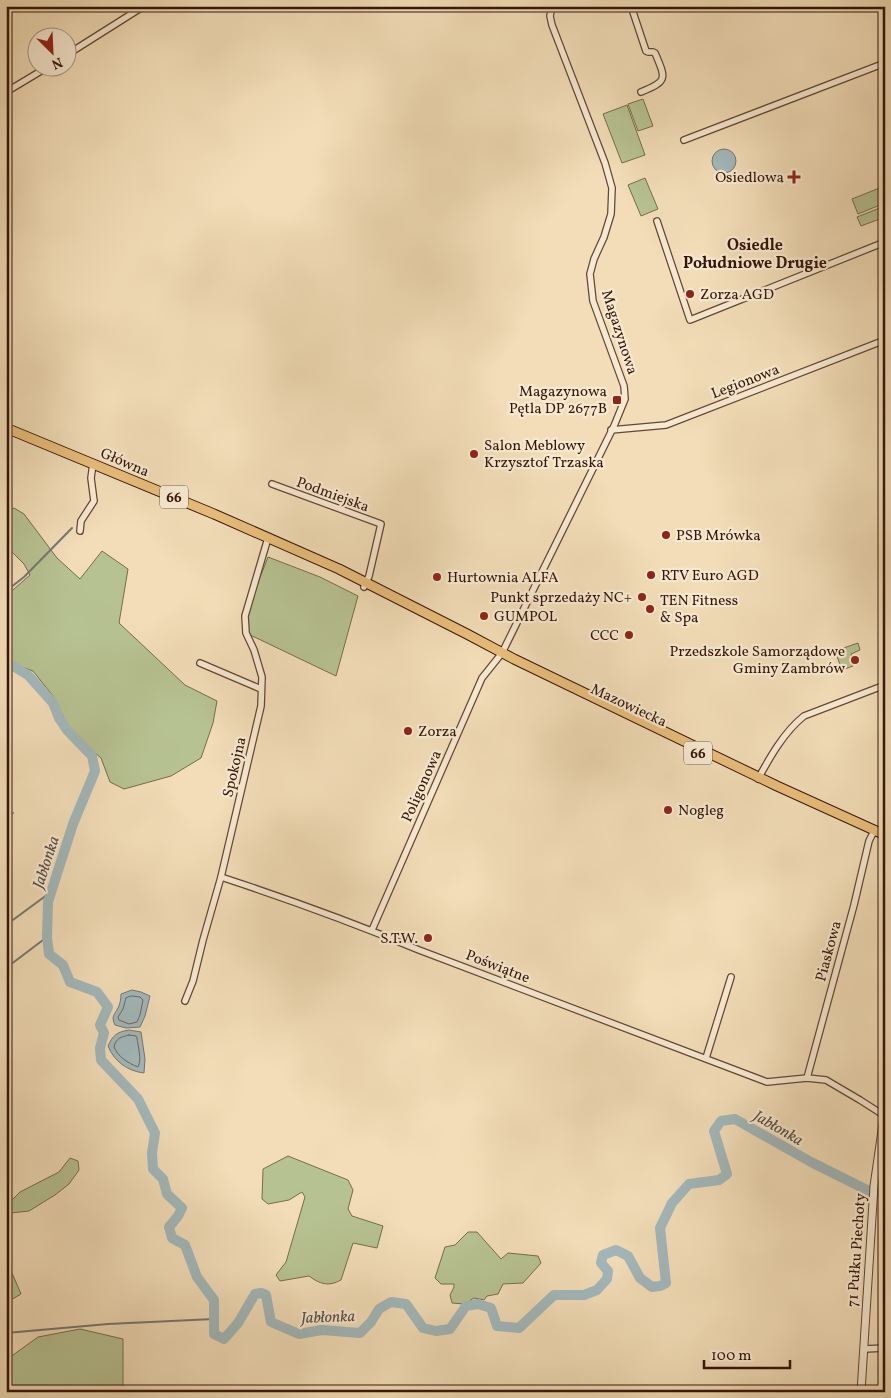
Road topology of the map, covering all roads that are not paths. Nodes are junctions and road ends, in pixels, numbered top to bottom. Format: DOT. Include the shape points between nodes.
graph roads {
  1 [pos="144,6"];
  2 [pos="552,6"];
  3 [pos="631,6"];
  4 [pos="78,48"];
  5 [pos="885,63"];
  6 [pos="29,78"];
  7 [pos="6,92"];
  8 [pos="641,92"];
  9 [pos="684,140"];
  10 [pos="657,221"];
  11 [pos="885,242"];
  12 [pos="885,340"];
  13 [pos="6,428"];
  14 [pos="611,430"];
  15 [pos="93,464"];
  16 [pos="272,484"];
  17 [pos="80,531"];
  18 [pos="268,538"];
  19 [pos="365,585"];
  20 [pos="501,655"];
  21 [pos="200,663"];
  22 [pos="885,685"];
  23 [pos="261,689"];
  24 [pos="758,779"];
  25 [pos="873,833"];
  26 [pos="885,835"];
  27 [pos="885,841"];
  28 [pos="221,877"];
  29 [pos="372,930"];
  30 [pos="731,977"];
  31 [pos="185,1001"];
  32 [pos="706,1058"];
  33 [pos="807,1078"];
  34 [pos="884,1114"];
  35 [pos="864,1348"];
  36 [pos="885,1348"];
  37 [pos="861,1392"];
  1 -- 4 [label="street"];
  2 -- 14 [label="street, Magazynowa" via="552,25 612,188 611,214 590,274 593,301 626,393"];
  3 -- 8 [label="street" via="646,51 656,53 664,74 657,86"];
  5 -- 9 [label="street"];
  6 -- 7 [label="street"];
  10 -- 11 [label="street" via="690,320"];
  12 -- 14 [label="street, Legionowa" via="666,425"];
  13 -- 15 [label="main road, Główna / 66"];
  14 -- 20 [label="street, Magazynowa"];
  15 -- 17 [label="street" via="94,501 81,521"];
  15 -- 18 [label="main road, Główna / 66"];
  16 -- 19 [label="street, Podmiejska" via="381,524"];
  18 -- 19 [label="main road, Główna / 66"];
  18 -- 23 [label="street, Spokojna" via="245,616 246,632 262,677"];
  19 -- 20 [label="main road, Mazowiecka / 66"];
  20 -- 24 [label="main road, Mazowiecka / 66" via="586,700"];
  20 -- 29 [label="street, Poligonowa" via="482,678"];
  21 -- 23 [label="street"];
  22 -- 24 [label="street" via="804,716 776,749"];
  23 -- 28 [label="street, Spokojna" via="261,706"];
  24 -- 25 [label="main road, Mazowiecka / 66"];
  25 -- 26 [label="main road, Mazowiecka / 66"];
  25 -- 27 [label="main road, Mazowiecka / 66"];
  25 -- 33 [label="street, Piaskowa"];
  28 -- 29 [label="street, Poświątne"];
  28 -- 31 [label="street, Spokojna"];
  29 -- 32 [label="street, Poświątne"];
  30 -- 32 [label="street"];
  32 -- 33 [label="street, Poświątne" via="767,1082"];
  33 -- 34 [label="street, Poświątne" via="826,1080"];
  34 -- 35 [label="street, 71 Pułku Piechoty" via="874,1186"];
  35 -- 36 [label="street"];
  35 -- 37 [label="street, 71 Pułku Piechoty"];
}
